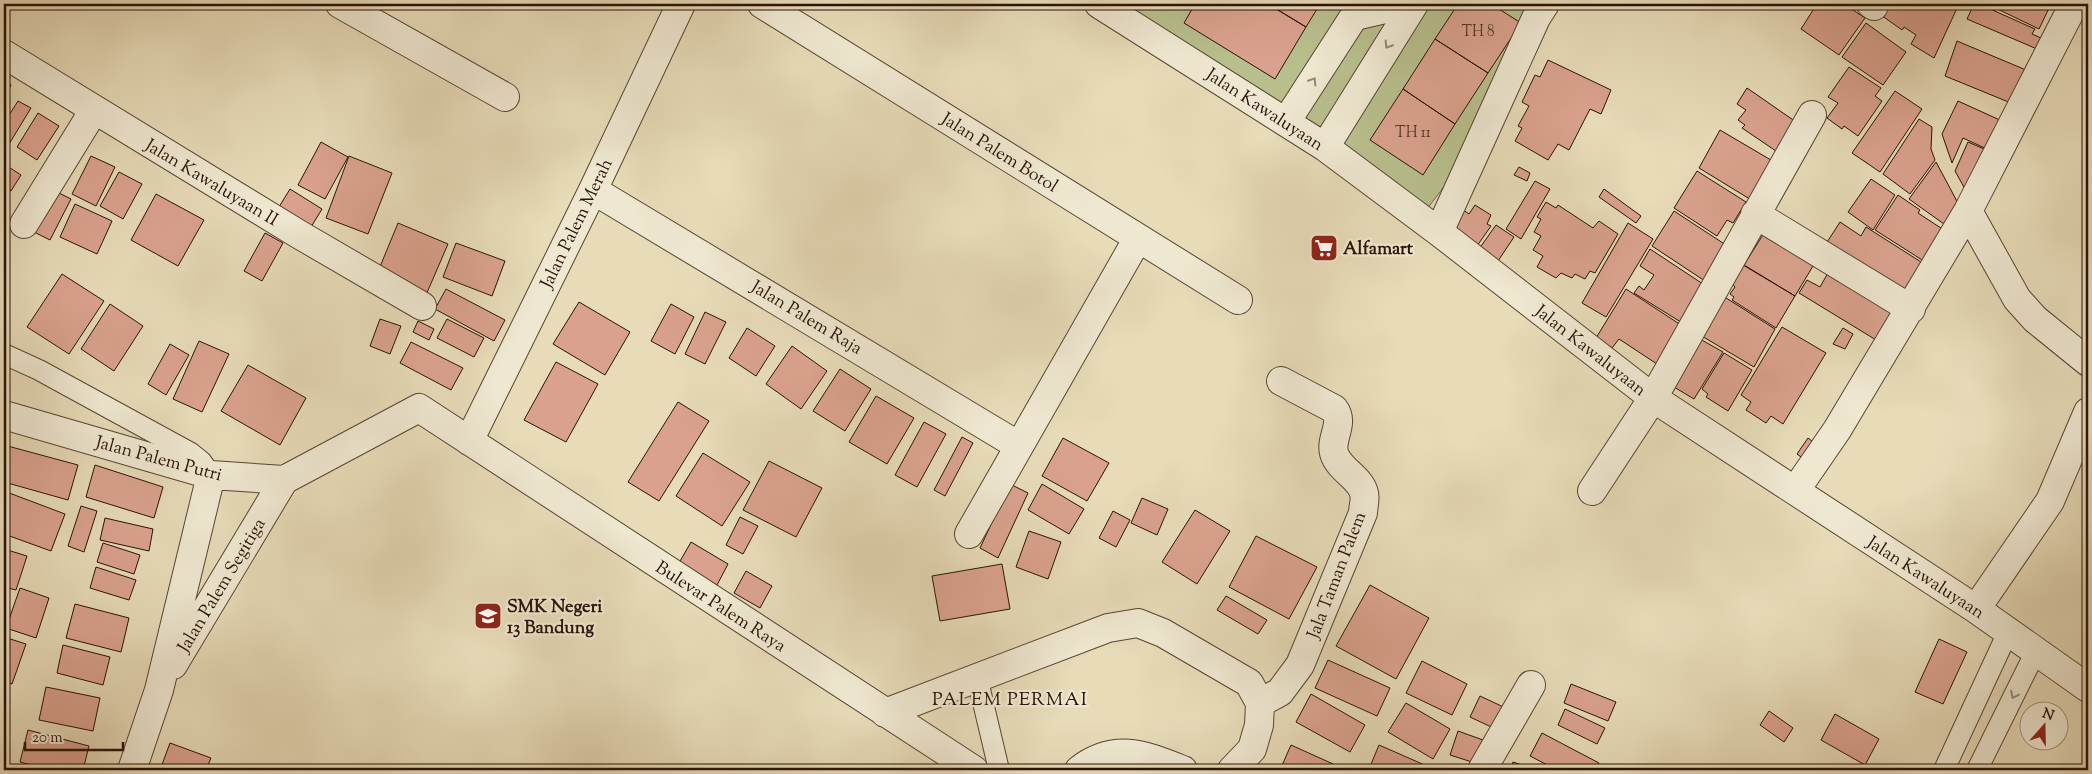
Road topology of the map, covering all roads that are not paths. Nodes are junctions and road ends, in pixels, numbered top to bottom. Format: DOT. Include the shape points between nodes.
graph roads {
  1 [pos="340,4"];
  2 [pos="681,4"];
  3 [pos="762,4"];
  4 [pos="1099,4"];
  5 [pos="1545,4"];
  6 [pos="2074,4"];
  7 [pos="1413,5"];
  8 [pos="1356,12"];
  9 [pos="4,54"];
  10 [pos="505,97"];
  11 [pos="94,110"];
  12 [pos="1812,115"];
  13 [pos="1286,122"];
  14 [pos="1325,147"];
  15 [pos="593,190"];
  16 [pos="1968,211"];
  17 [pos="1755,214"];
  18 [pos="24,224"];
  19 [pos="1439,232"];
  20 [pos="1138,238"];
  21 [pos="1238,300"];
  22 [pos="422,306"];
  23 [pos="1911,308"];
  24 [pos="4,354"];
  25 [pos="2088,362"];
  26 [pos="1281,382"];
  27 [pos="1653,398"];
  28 [pos="2088,412"];
  29 [pos="4,415"];
  30 [pos="469,441"];
  31 [pos="1019,446"];
  32 [pos="211,475"];
  33 [pos="284,480"];
  34 [pos="1592,491"];
  35 [pos="1795,491"];
  36 [pos="969,534"];
  37 [pos="1976,609"];
  38 [pos="2008,632"];
  39 [pos="2036,651"];
  40 [pos="977,677"];
  41 [pos="1531,685"];
  42 [pos="2088,688"];
  43 [pos="158,690"];
  44 [pos="1260,703"];
  45 [pos="885,712"];
  46 [pos="132,770"];
  47 [pos="974,770"];
  48 [pos="999,770"];
  49 [pos="1079,770"];
  50 [pos="1182,770"];
  51 [pos="1232,770"];
  52 [pos="1482,770"];
  53 [pos="1944,770"];
  54 [pos="1977,770"];
  1 -- 10 [label="street"];
  2 -- 15 [label="street, Jalan Palem Merah"];
  3 -- 20 [label="street, Jalan Palem Botol"];
  4 -- 13 [label="street, Jalan Kawaluyaan"];
  5 -- 19 [label="street"];
  6 -- 16 [label="street"];
  7 -- 8 [label="lane"];
  7 -- 14 [label="street, one-way"];
  13 -- 8 [label="street, one-way"];
  9 -- 11 [label="street, Jalan Kawaluyaan II"];
  11 -- 18 [label="street"];
  11 -- 22 [label="street, Jalan Kawaluyaan II"];
  12 -- 17 [label="street"];
  13 -- 14 [label="street, Jalan Kawaluyaan"];
  14 -- 19 [label="street, Jalan Kawaluyaan"];
  15 -- 30 [label="street, Jalan Palem Merah"];
  15 -- 31 [label="street, Jalan Palem Raja"];
  16 -- 23 [label="street"];
  16 -- 25 [label="street" via="2017,299 2034,319"];
  17 -- 23 [label="street"];
  17 -- 27 [label="street"];
  19 -- 27 [label="street, Jalan Kawaluyaan"];
  20 -- 21 [label="street, Jalan Palem Botol"];
  20 -- 31 [label="street"];
  23 -- 35 [label="street" via="1837,430"];
  24 -- 32 [label="lane" via="191,452"];
  26 -- 44 [label="street, Jala Taman Palem" via="1338,414 1334,452 1364,493 1363,512 1300,665 1280,692"];
  27 -- 34 [label="street"];
  27 -- 35 [label="street, Jalan Kawaluyaan"];
  28 -- 37 [label="street" via="2050,501"];
  29 -- 32 [label="street, Jalan Palem Putri"];
  30 -- 33 [label="street" via="419,408"];
  30 -- 45 [label="street, Bulevar Palem Raya"];
  31 -- 36 [label="street"];
  32 -- 33 [label="street, Jalan Palem Putri"];
  32 -- 43 [label="street, Jalan Palem Segitiga"];
  33 -- 43 [label="street, Jalan Palem Segitiga"];
  35 -- 37 [label="street, Jalan Kawaluyaan"];
  37 -- 38 [label="street, Jalan Kawaluyaan"];
  38 -- 39 [label="street, Jalan Kawaluyaan"];
  38 -- 53 [label="lane"];
  39 -- 42 [label="street, Jalan Kawaluyaan"];
  39 -- 54 [label="lane, one-way"];
  40 -- 44 [label="street" via="1108,628 1138,623 1163,633 1249,683"];
  40 -- 45 [label="street"];
  40 -- 48 [label="lane"];
  41 -- 52 [label="street"];
  43 -- 46 [label="street, Jalan Palem Segitiga"];
  44 -- 51 [label="street" via="1259,725 1252,749"];
  45 -- 47 [label="street, Bulevar Palem Raya"];
  49 -- 50 [label="street" via="1093,760 1126,753 1142,755"];
}
